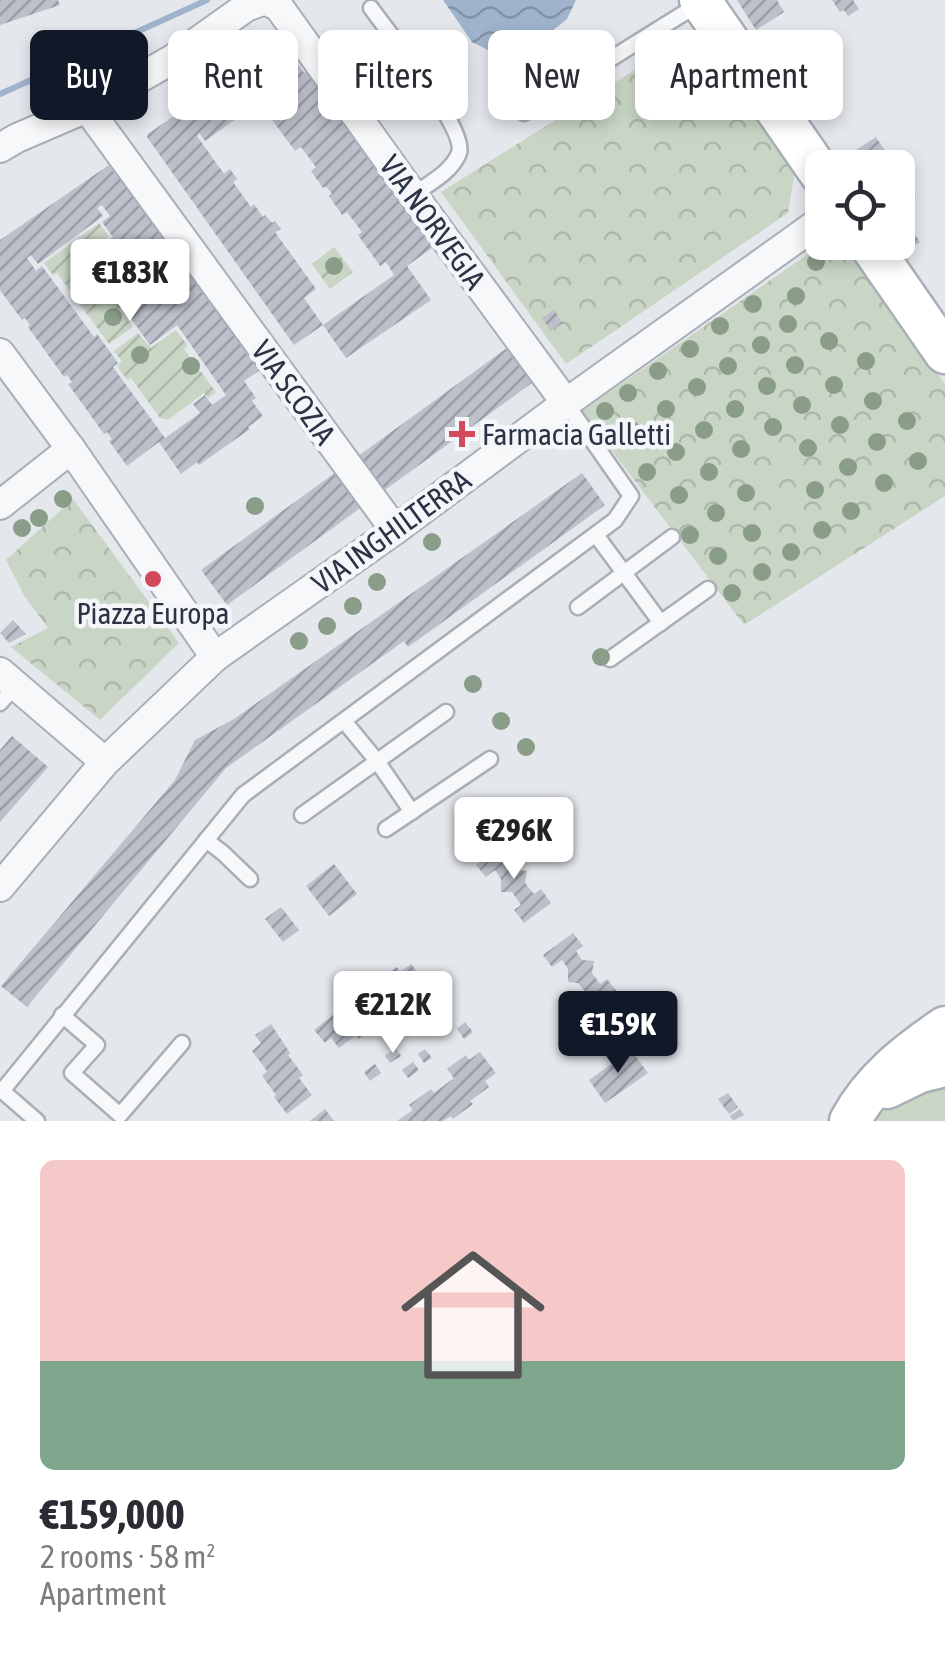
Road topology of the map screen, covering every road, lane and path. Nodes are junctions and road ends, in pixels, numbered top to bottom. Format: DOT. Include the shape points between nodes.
graph roads {
  1 [pos="701,1"];
  2 [pos="371,8"];
  3 [pos="615,55"];
  4 [pos="148,73"];
  5 [pos="59,120"];
  6 [pos="96,120"];
  7 [pos="0,148"];
  8 [pos="805,151"];
  9 [pos="413,195"];
  10 [pos="805,232"];
  11 [pos="880,260"];
  12 [pos="0,353"];
  13 [pos="945,353"];
  14 [pos="566,403"];
  15 [pos="71,449"];
  16 [pos="0,505"];
  17 [pos="395,530"];
  18 [pos="596,535"];
  19 [pos="672,537"];
  20 [pos="624,572"];
  21 [pos="708,589"];
  22 [pos="578,607"];
  23 [pos="661,623"];
  24 [pos="214,658"];
  25 [pos="610,658"];
  26 [pos="5,687"];
  27 [pos="446,712"];
  28 [pos="344,721"];
  29 [pos="490,759"];
  30 [pos="105,762"];
  31 [pos="376,762"];
  32 [pos="412,812"];
  33 [pos="302,815"];
  34 [pos="386,829"];
  35 [pos="206,840"];
  36 [pos="250,878"];
  37 [pos="0,887"];
  38 [pos="62,1015"];
  39 [pos="945,1027"];
  40 [pos="182,1043"];
  41 [pos="945,1066"];
  42 [pos="1,1090"];
  43 [pos="854,1114"];
  44 [pos="37,1121"];
  1 -- 3 [label="lane"];
  1 -- 8 [label="main road"];
  2 -- 9 [label="lane" via="450,118 461,144 450,168"];
  4 -- 9 [label="street, VIA NORVEGIA" via="266,0 279,8"];
  5 -- 7 [label="street, VIA NORVEGIA"];
  6 -- 17 [label="street, VIA SCOZIA"];
  9 -- 14 [label="street, VIA NORVEGIA"];
  10 -- 14 [label="street, VIA INGHILTERRA"];
  11 -- 13 [label="main road"];
  12 -- 15 [label="street"];
  14 -- 17 [label="street, VIA INGHILTERRA"];
  14 -- 18 [label="lane" via="631,496"];
  15 -- 16 [label="street"];
  15 -- 24 [label="street"];
  17 -- 24 [label="street, VIA INGHILTERRA"];
  18 -- 20 [label="lane"];
  18 -- 28 [label="lane"];
  19 -- 20 [label="lane"];
  20 -- 22 [label="lane"];
  20 -- 23 [label="lane"];
  21 -- 23 [label="lane"];
  23 -- 25 [label="lane"];
  24 -- 30 [label="street, VIA INGHILTERRA"];
  26 -- 30 [label="street"];
  27 -- 31 [label="lane"];
  28 -- 31 [label="lane"];
  28 -- 35 [label="lane" via="243,795"];
  29 -- 32 [label="lane"];
  30 -- 37 [label="street, VIA INGHILTERRA"];
  31 -- 32 [label="lane"];
  31 -- 33 [label="lane"];
  32 -- 34 [label="lane"];
  35 -- 36 [label="lane"];
  35 -- 38 [label="lane"];
  38 -- 40 [label="lane" via="97,1045 72,1073 120,1114"];
  38 -- 42 [label="lane"];
  39 -- 43 [label="main road" via="883,1075"];
  41 -- 43 [label="main road" via="908,1076"];
  42 -- 44 [label="lane"];
}
